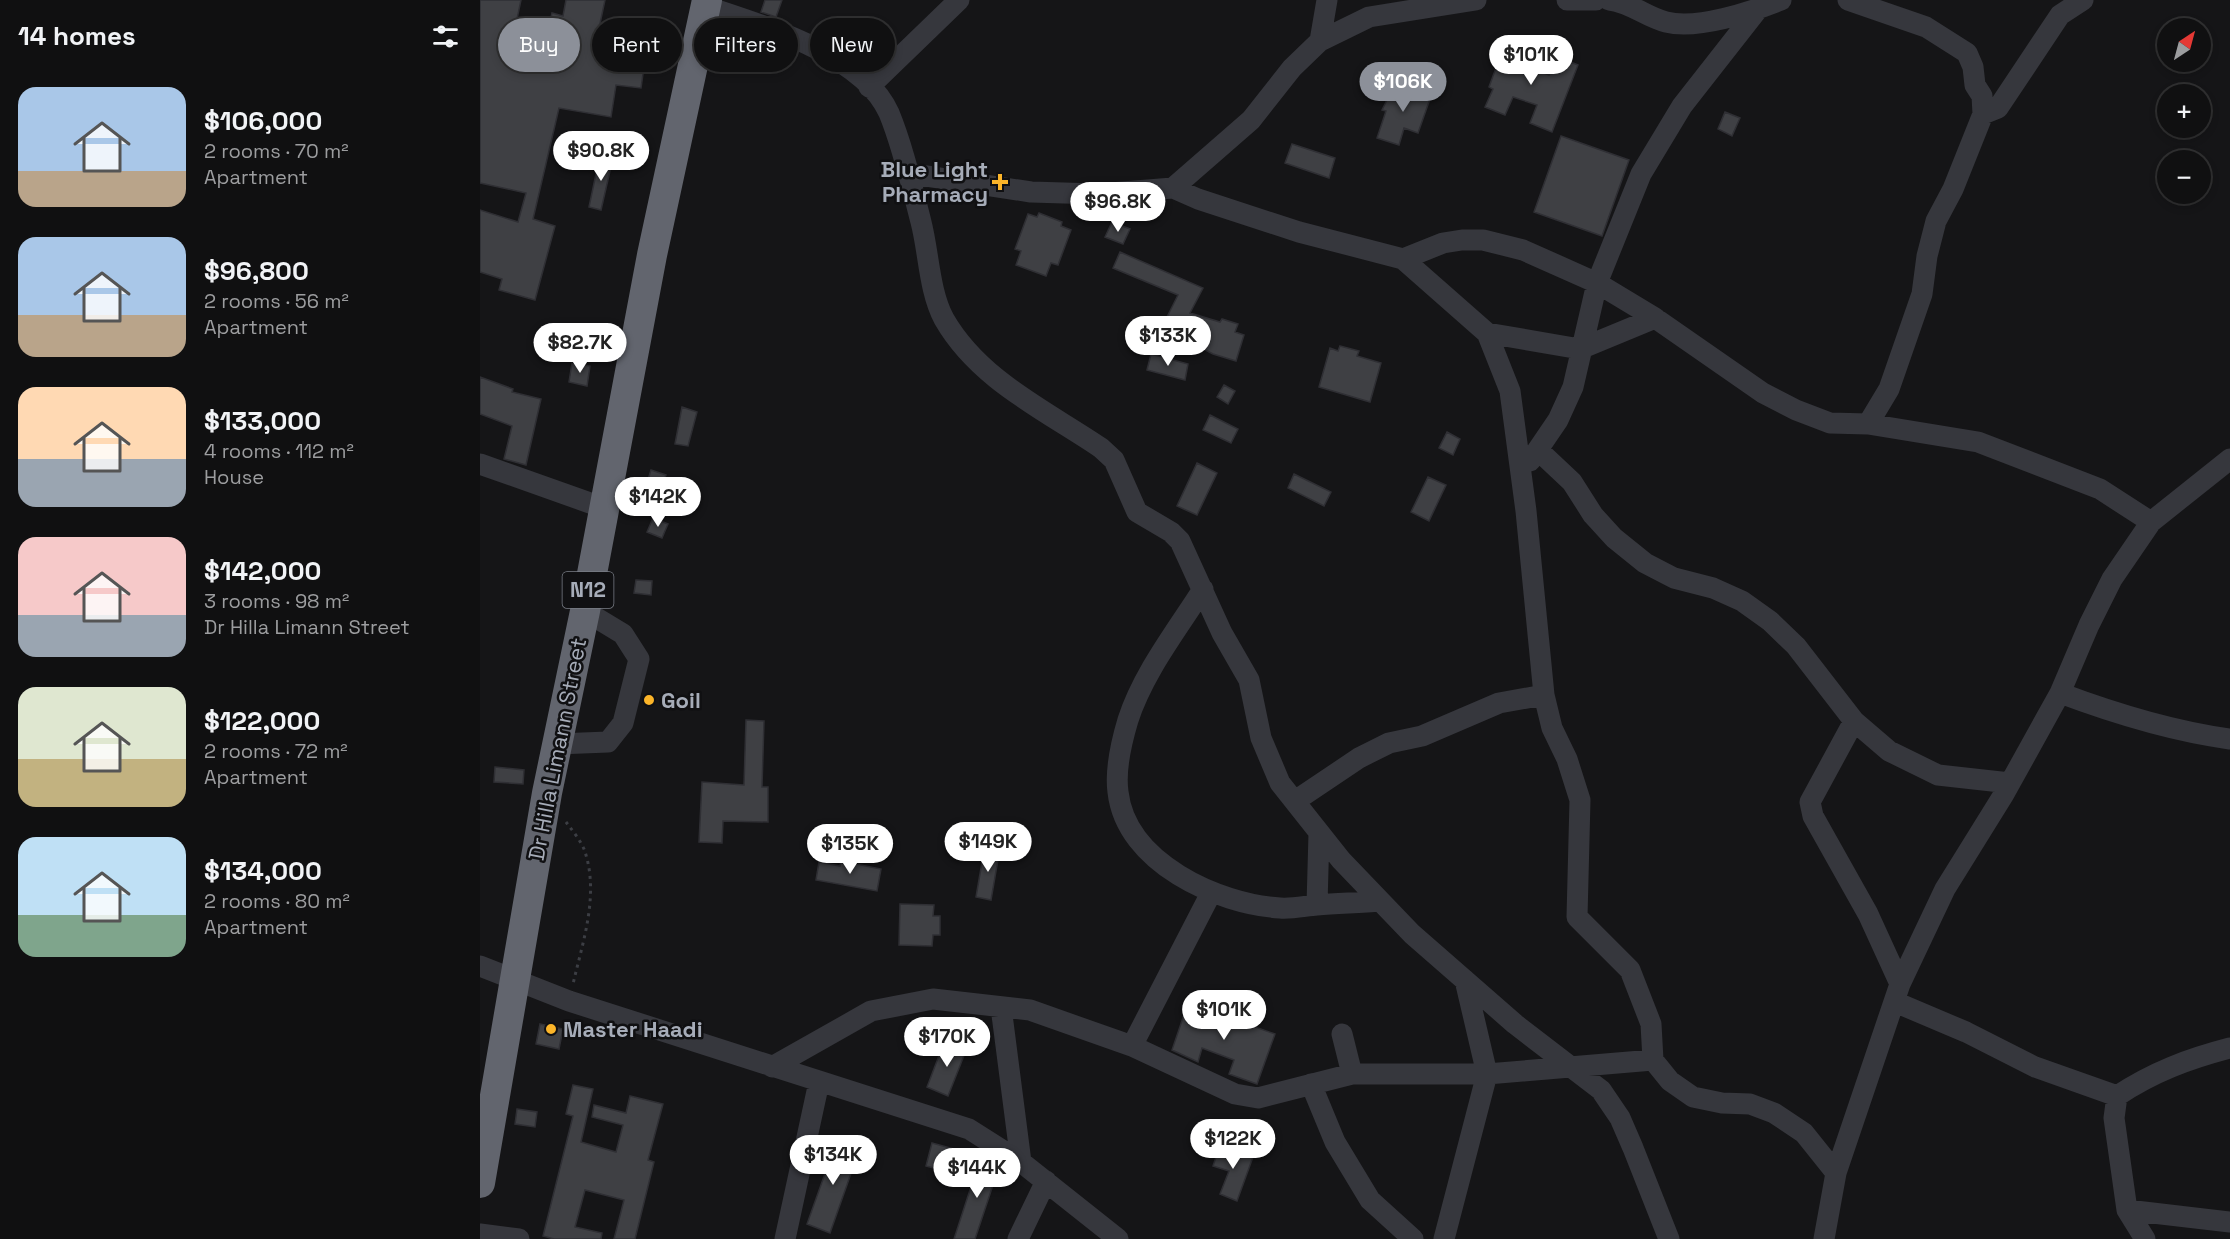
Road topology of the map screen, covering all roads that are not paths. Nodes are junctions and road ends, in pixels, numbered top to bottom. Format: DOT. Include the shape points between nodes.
graph roads {
  1 [pos="959,0"];
  2 [pos="1327,0"];
  3 [pos="1476,0"];
  4 [pos="1567,0"];
  5 [pos="1596,0"];
  6 [pos="1609,0"];
  7 [pos="1780,0"];
  8 [pos="1848,0"];
  9 [pos="2083,0"];
  10 [pos="706,3"];
  11 [pos="1760,5"];
  12 [pos="1320,41"];
  13 [pos="869,87"];
  14 [pos="1983,114"];
  15 [pos="907,172"];
  16 [pos="1173,188"];
  17 [pos="1403,259"];
  18 [pos="1597,284"];
  19 [pos="1654,318"];
  20 [pos="1487,333"];
  21 [pos="1580,349"];
  22 [pos="1868,424"];
  23 [pos="1538,450"];
  24 [pos="2230,459"];
  25 [pos="480,464"];
  26 [pos="1522,471"];
  27 [pos="603,508"];
  28 [pos="2151,522"];
  29 [pos="1203,589"];
  30 [pos="585,611"];
  31 [pos="2060,693"];
  32 [pos="1544,695"];
  33 [pos="1854,721"];
  34 [pos="2230,740"];
  35 [pos="557,744"];
  36 [pos="2010,783"];
  37 [pos="1295,801"];
  38 [pos="1320,833"];
  39 [pos="1211,893"];
  40 [pos="1380,901"];
  41 [pos="1317,905"];
  42 [pos="480,966"];
  43 [pos="516,979"];
  44 [pos="1465,980"];
  45 [pos="1897,993"];
  46 [pos="1001,1007"];
  47 [pos="1342,1034"];
  48 [pos="1132,1046"];
  49 [pos="2230,1048"];
  50 [pos="1653,1060"];
  51 [pos="772,1067"];
  52 [pos="1571,1067"];
  53 [pos="1352,1074"];
  54 [pos="1487,1074"];
  55 [pos="819,1082"];
  56 [pos="1311,1084"];
  57 [pos="2117,1096"];
  58 [pos="1021,1162"];
  59 [pos="1836,1173"];
  60 [pos="1046,1181"];
  61 [pos="480,1183"];
  62 [pos="2127,1210"];
  63 [pos="2230,1222"];
  64 [pos="480,1234"];
  65 [pos="519,1239"];
  66 [pos="785,1239"];
  67 [pos="1018,1239"];
  68 [pos="1118,1239"];
  69 [pos="1413,1239"];
  70 [pos="1444,1239"];
  71 [pos="1669,1239"];
  72 [pos="1824,1239"];
  73 [pos="2145,1239"];
  1 -- 13 [label="street"];
  2 -- 12 [label="street"];
  3 -- 12 [label="street" via="1369,17"];
  4 -- 5 [label="street"];
  6 -- 11 [label="street" via="1622,1 1665,22 1687,24"];
  7 -- 11 [label="street"];
  8 -- 14 [label="street" via="1926,27 1967,53 1982,96"];
  9 -- 14 [label="street" via="2060,15 1998,108"];
  10 -- 13 [label="street" via="794,36 838,61"];
  10 -- 27 [label="highway, Dr Hilla Limann Street / N12"];
  11 -- 18 [label="street" via="1682,106 1641,174"];
  12 -- 16 [label="street" via="1292,68 1251,120"];
  13 -- 15 [label="street" via="888,112"];
  14 -- 22 [label="street" via="1936,221 1922,294 1889,389"];
  15 -- 16 [label="street" via="1031,192 1097,194"];
  15 -- 29 [label="street" via="944,318 962,346 1000,384 1114,460 1137,512 1180,541"];
  16 -- 17 [label="street" via="1299,232"];
  17 -- 18 [label="street" via="1443,243 1483,240 1523,250"];
  17 -- 20 [label="street"];
  18 -- 19 [label="street"];
  18 -- 21 [label="street"];
  19 -- 21 [label="street"];
  19 -- 22 [label="street" via="1763,393 1796,410 1830,423"];
  20 -- 21 [label="street"];
  20 -- 26 [label="street" via="1510,392"];
  21 -- 23 [label="street" via="1573,387"];
  22 -- 28 [label="street" via="1978,442 2100,489"];
  23 -- 26 [label="street"];
  23 -- 33 [label="street" via="1572,482 1614,538 1645,563 1674,578 1713,588 1742,601 1770,621 1796,646"];
  24 -- 28 [label="street"];
  25 -- 27 [label="street"];
  26 -- 32 [label="street"];
  27 -- 30 [label="highway, Dr Hilla Limann Street / N12"];
  28 -- 31 [label="street" via="2112,579"];
  29 -- 37 [label="street" via="1249,680 1261,738 1280,783"];
  29 -- 39 [label="street" via="1159,658 1128,719 1118,791 1126,819 1144,846 1169,869"];
  30 -- 35 [label="highway, Dr Hilla Limann Street / N12"];
  30 -- 35 [label="street" via="623,634 639,659 623,723 608,742"];
  31 -- 34 [label="street" via="2120,715"];
  31 -- 36 [label="street"];
  32 -- 37 [label="street" via="1499,703 1422,736 1389,743"];
  32 -- 50 [label="street" via="1552,728 1580,800 1577,917 1630,970 1652,1023"];
  33 -- 36 [label="street" via="1889,751 1938,775"];
  33 -- 45 [label="street" via="1810,802 1813,816 1868,914"];
  35 -- 43 [label="highway, Dr Hilla Limann Street / N12"];
  36 -- 45 [label="street" via="1945,889"];
  37 -- 38 [label="street"];
  38 -- 40 [label="street"];
  38 -- 41 [label="street"];
  39 -- 41 [label="street" via="1282,908"];
  39 -- 48 [label="street"];
  40 -- 41 [label="street"];
  40 -- 44 [label="street"];
  42 -- 43 [label="street"];
  43 -- 51 [label="street" via="569,1001"];
  43 -- 61 [label="highway, Dr Hilla Limann Street / N12"];
  44 -- 52 [label="street"];
  44 -- 54 [label="street"];
  45 -- 57 [label="street" via="2035,1067"];
  45 -- 59 [label="street"];
  46 -- 48 [label="street" via="1030,1010"];
  46 -- 51 [label="street" via="933,999 871,1011"];
  46 -- 58 [label="street"];
  47 -- 53 [label="street"];
  48 -- 56 [label="street" via="1235,1094 1258,1098"];
  49 -- 57 [label="street" via="2184,1060 2144,1078"];
  50 -- 52 [label="street"];
  50 -- 59 [label="street" via="1670,1081 1694,1097 1750,1104 1774,1113 1804,1133"];
  51 -- 55 [label="street"];
  52 -- 54 [label="street"];
  52 -- 71 [label="street" via="1601,1090 1620,1118"];
  53 -- 54 [label="street"];
  53 -- 56 [label="street"];
  54 -- 70 [label="street"];
  55 -- 58 [label="street" via="969,1129"];
  55 -- 66 [label="street"];
  56 -- 69 [label="street" via="1335,1142 1370,1200"];
  57 -- 62 [label="street" via="2114,1118"];
  58 -- 60 [label="street"];
  59 -- 72 [label="street"];
  60 -- 67 [label="street"];
  60 -- 68 [label="street"];
  62 -- 63 [label="street"];
  62 -- 73 [label="street"];
  64 -- 65 [label="street"];
}
